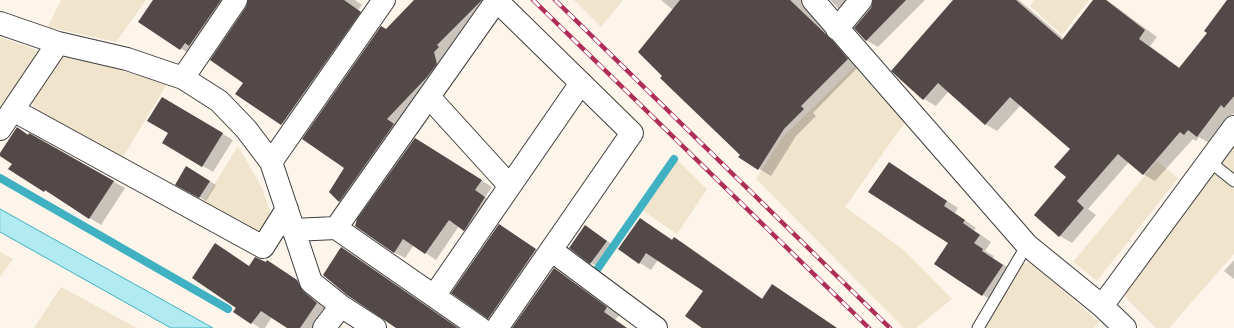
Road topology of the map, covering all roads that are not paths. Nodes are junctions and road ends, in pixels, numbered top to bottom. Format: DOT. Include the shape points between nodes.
graph roads {
  1 [pos="236,0"];
  2 [pos="384,0"];
  3 [pos="497,0"];
  4 [pos="812,0"];
  5 [pos="861,0"];
  6 [pos="0,23"];
  7 [pos="837,29"];
  8 [pos="58,43"];
  9 [pos="183,78"];
  10 [pos="581,83"];
  11 [pos="429,97"];
  12 [pos="14,110"];
  13 [pos="1234,127"];
  14 [pos="0,129"];
  15 [pos="1209,161"];
  16 [pos="271,162"];
  17 [pos="1234,181"];
  18 [pos="509,185"];
  19 [pos="290,219"];
  20 [pos="336,228"];
  21 [pos="1027,245"];
  22 [pos="550,250"];
  23 [pos="434,296"];
  24 [pos="340,306"];
  25 [pos="1102,306"];
  26 [pos="324,328"];
  27 [pos="375,328"];
  28 [pos="480,328"];
  29 [pos="497,328"];
  30 [pos="656,328"];
  31 [pos="978,328"];
  32 [pos="1125,328"];
  1 -- 9 [label="street"];
  2 -- 16 [label="street"];
  3 -- 10 [label="street"];
  3 -- 11 [label="street"];
  4 -- 7 [label="street"];
  5 -- 7 [label="street"];
  6 -- 8 [label="street"];
  7 -- 21 [label="street"];
  8 -- 9 [label="street" via="126,59"];
  8 -- 12 [label="street"];
  9 -- 16 [label="street" via="219,101 246,129"];
  10 -- 18 [label="street"];
  10 -- 22 [label="street" via="632,133"];
  11 -- 18 [label="street"];
  11 -- 20 [label="street"];
  12 -- 14 [label="street"];
  12 -- 19 [label="street" via="263,247"];
  13 -- 15 [label="street"];
  15 -- 17 [label="lane"];
  15 -- 25 [label="street"];
  16 -- 19 [label="street"];
  18 -- 23 [label="street"];
  19 -- 20 [label="street"];
  19 -- 24 [label="street" via="311,282"];
  20 -- 23 [label="street"];
  21 -- 25 [label="street"];
  21 -- 31 [label="lane"];
  22 -- 29 [label="street"];
  22 -- 30 [label="street"];
  23 -- 28 [label="street"];
  24 -- 26 [label="street"];
  24 -- 27 [label="street"];
  25 -- 32 [label="street"];
}
